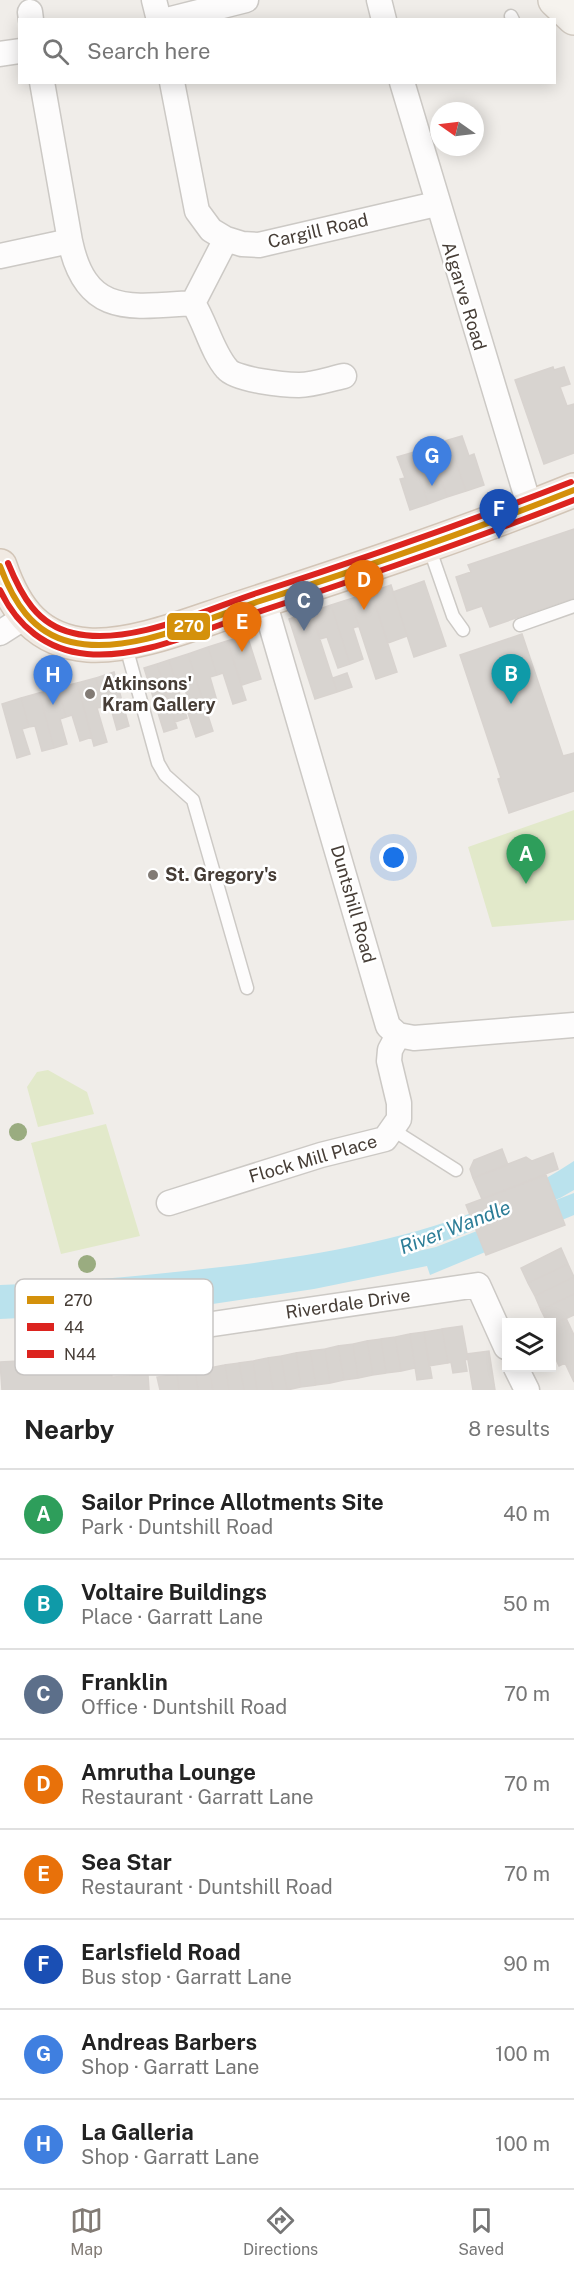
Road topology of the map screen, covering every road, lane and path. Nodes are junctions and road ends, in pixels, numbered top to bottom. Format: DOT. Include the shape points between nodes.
graph roads {
  1 [pos="154,0"];
  2 [pos="246,0"];
  3 [pos="379,0"];
  4 [pos="158,18"];
  5 [pos="174,18"];
  6 [pos="384,18"];
  7 [pos="18,51"];
  8 [pos="0,54"];
  9 [pos="42,84"];
  10 [pos="172,84"];
  11 [pos="403,84"];
  12 [pos="436,204"];
  13 [pos="226,239"];
  14 [pos="70,241"];
  15 [pos="0,256"];
  16 [pos="193,303"];
  17 [pos="344,376"];
  18 [pos="574,490"];
  19 [pos="530,508"];
  20 [pos="428,543"];
  21 [pos="0,566"];
  22 [pos="264,601"];
  23 [pos="574,606"];
  24 [pos="13,625"];
  25 [pos="519,625"];
  26 [pos="463,630"];
  27 [pos="124,642"];
  28 [pos="247,988"];
  29 [pos="574,1025"];
  30 [pos="398,1035"];
  31 [pos="393,1130"];
  32 [pos="456,1170"];
  33 [pos="169,1203"];
  34 [pos="213,1324"];
  35 [pos="502,1336"];
  36 [pos="518,1372"];
  37 [pos="527,1390"];
  1 -- 4 [label="street"];
  2 -- 5 [label="street"];
  3 -- 6 [label="street"];
  7 -- 8 [label="street"];
  9 -- 14 [label="street"];
  10 -- 13 [label="street, Cargill Road" via="197,211 211,230"];
  11 -- 12 [label="street, Algarve Road"];
  12 -- 13 [label="street, Cargill Road" via="260,245"];
  12 -- 19 [label="street, Algarve Road"];
  13 -- 16 [label="street"];
  14 -- 15 [label="street"];
  14 -- 16 [label="street" via="75,266 97,294 110,301 132,308"];
  16 -- 17 [label="street" via="228,371 242,377 299,385"];
  18 -- 19 [label="main road"];
  19 -- 20 [label="main road"];
  20 -- 22 [label="main road"];
  20 -- 26 [label="lane" via="453,616"];
  21 -- 24 [label="main road"];
  22 -- 27 [label="main road"];
  22 -- 30 [label="street, Duntshill Road" via="388,1026"];
  23 -- 25 [label="lane"];
  24 -- 27 [label="main road" via="88,645"];
  27 -- 28 [label="lane" via="158,763 165,775 193,800"];
  29 -- 30 [label="street" via="442,1037"];
  30 -- 31 [label="street, Flock Mill Place" via="389,1061 399,1103 399,1119"];
  31 -- 32 [label="lane"];
  31 -- 33 [label="street, Flock Mill Place" via="385,1138"];
  34 -- 35 [label="street, Riverdale Drive" via="478,1285"];
  36 -- 37 [label="street"];
}
